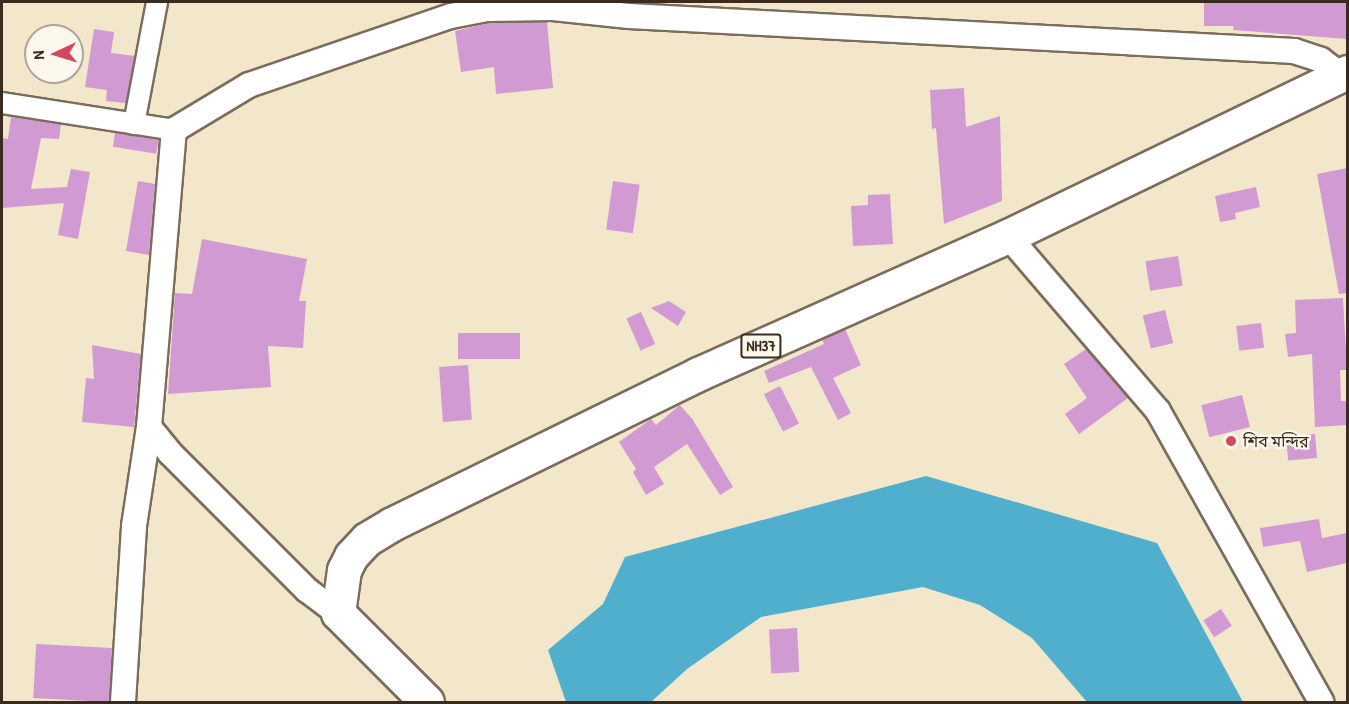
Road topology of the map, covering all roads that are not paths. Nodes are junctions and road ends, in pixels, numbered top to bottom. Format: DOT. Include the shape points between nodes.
graph roads {
  1 [pos="157,2"];
  2 [pos="628,9"];
  3 [pos="1344,74"];
  4 [pos="2,103"];
  5 [pos="134,124"];
  6 [pos="174,130"];
  7 [pos="1008,236"];
  8 [pos="149,427"];
  9 [pos="338,613"];
  10 [pos="123,702"];
  11 [pos="427,702"];
  12 [pos="1321,702"];
  1 -- 5 [label="street"];
  2 -- 3 [label="street" via="1294,51 1321,60"];
  2 -- 6 [label="street" via="488,9 451,16 249,85"];
  3 -- 7 [label="highway, NH37"];
  4 -- 5 [label="street"];
  5 -- 6 [label="street"];
  6 -- 8 [label="street"];
  7 -- 9 [label="highway, NH37" via="698,374 392,524 351,556 344,570"];
  7 -- 12 [label="street" via="1158,411"];
  8 -- 9 [label="street" via="170,453 307,590"];
  8 -- 10 [label="street" via="134,526"];
  9 -- 11 [label="highway"];
}
